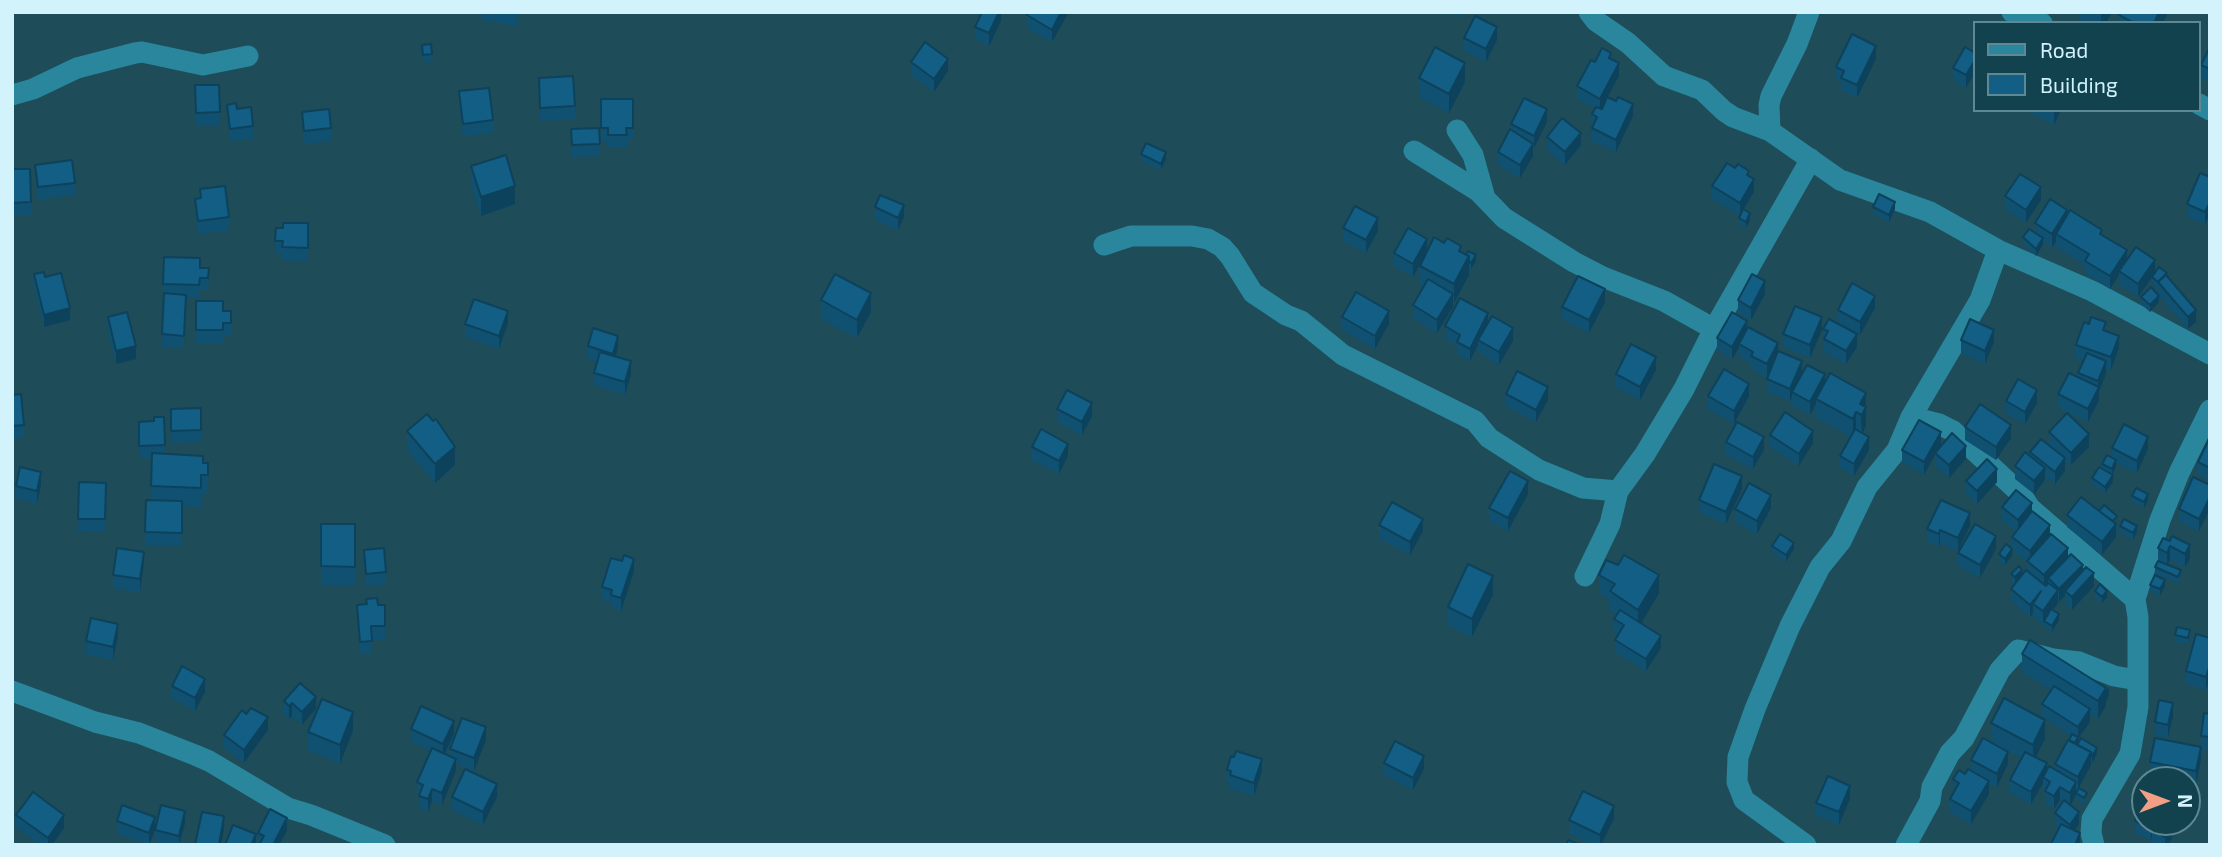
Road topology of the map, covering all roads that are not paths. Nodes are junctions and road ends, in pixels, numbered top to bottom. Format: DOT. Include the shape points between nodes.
graph roads {
  1 [pos="1589,12"];
  2 [pos="1808,12"];
  3 [pos="2012,12"];
  4 [pos="2037,21"];
  5 [pos="248,56"];
  6 [pos="12,95"];
  7 [pos="1457,130"];
  8 [pos="1770,131"];
  9 [pos="1414,151"];
  10 [pos="1811,159"];
  11 [pos="1485,198"];
  12 [pos="1104,245"];
  13 [pos="1998,250"];
  14 [pos="1714,329"];
  15 [pos="2210,354"];
  16 [pos="2210,410"];
  17 [pos="1911,417"];
  18 [pos="1618,491"];
  19 [pos="1585,576"];
  20 [pos="2135,598"];
  21 [pos="2137,680"];
  22 [pos="12,691"];
  23 [pos="385,845"];
  24 [pos="1806,845"];
  25 [pos="1906,845"];
  26 [pos="2094,845"];
  1 -- 8 [label="street" via="1664,76 1694,85 1733,117"];
  2 -- 8 [label="street" via="1771,96"];
  3 -- 4 [label="street"];
  5 -- 6 [label="street" via="203,65 135,53 77,68"];
  7 -- 11 [label="street" via="1473,155"];
  8 -- 10 [label="street"];
  9 -- 11 [label="street"];
  10 -- 13 [label="street" via="1840,180 1930,212"];
  10 -- 14 [label="street"];
  11 -- 14 [label="street" via="1504,219 1574,262 1664,301"];
  12 -- 18 [label="street" via="1131,236 1208,239 1230,256 1253,293 1301,321 1343,355 1475,421 1489,438 1539,470 1583,488"];
  13 -- 15 [label="street" via="2092,291"];
  13 -- 17 [label="street" via="1980,300"];
  14 -- 18 [label="street" via="1678,400"];
  16 -- 20 [label="street" via="2160,520"];
  17 -- 20 [label="street" via="1953,431 2021,494 2030,508"];
  17 -- 24 [label="street" via="1897,450 1867,487 1841,541 1820,567 1790,626 1738,757 1737,782 1744,800"];
  18 -- 19 [label="street" via="1610,524"];
  20 -- 21 [label="street"];
  21 -- 25 [label="street" via="2018,650 2000,670 1964,738 1950,753"];
  21 -- 26 [label="street" via="2138,707 2130,754 2092,820"];
  22 -- 23 [label="street" via="195,754 288,808"];
}
